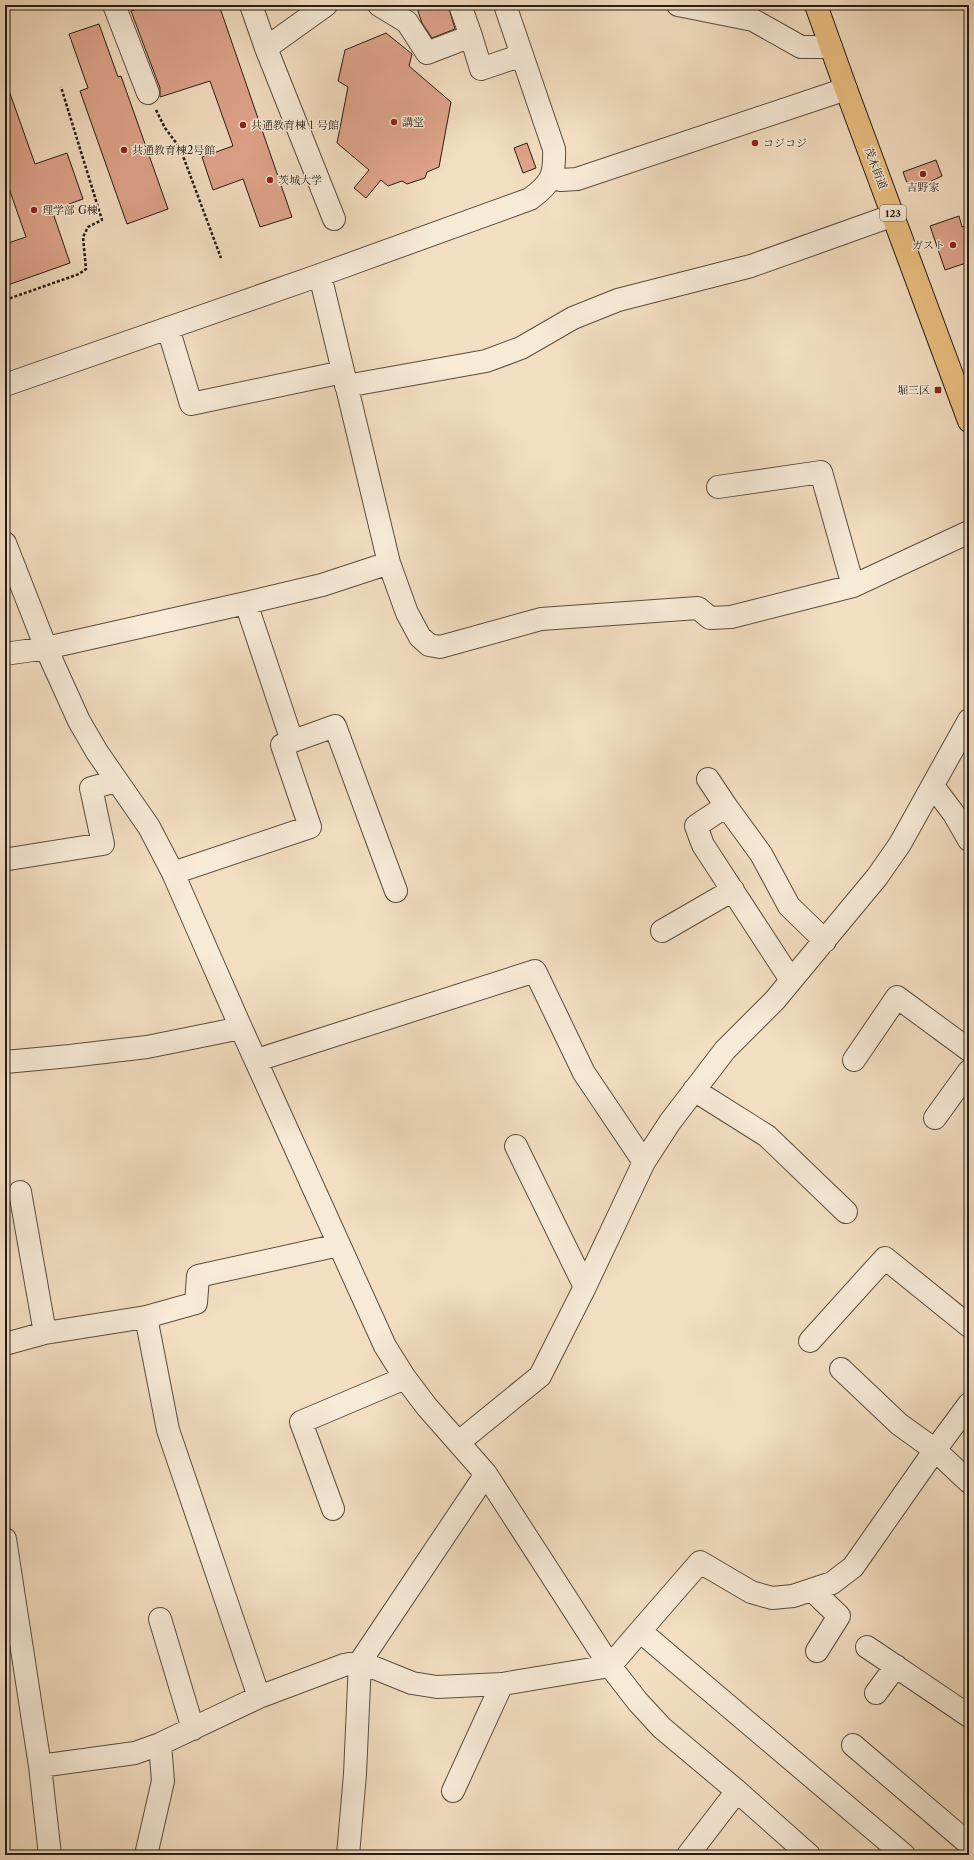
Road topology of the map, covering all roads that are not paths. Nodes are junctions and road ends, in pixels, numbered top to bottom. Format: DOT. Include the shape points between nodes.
graph roads {
  1 [pos="114,5"];
  2 [pos="251,5"];
  3 [pos="326,5"];
  4 [pos="379,5"];
  5 [pos="460,5"];
  6 [pos="505,5"];
  7 [pos="678,5"];
  8 [pos="816,5"];
  9 [pos="471,36"];
  10 [pos="831,47"];
  11 [pos="266,48"];
  12 [pos="522,55"];
  13 [pos="846,89"];
  14 [pos="148,93"];
  15 [pos="552,177"];
  16 [pos="894,215"];
  17 [pos="334,219"];
  18 [pos="320,275"];
  19 [pos="168,328"];
  20 [pos="345,379"];
  21 [pos="5,385"];
  22 [pos="969,421"];
  23 [pos="718,487"];
  24 [pos="969,532"];
  25 [pos="5,543"];
  26 [pos="389,563"];
  27 [pos="852,586"];
  28 [pos="246,604"];
  29 [pos="46,648"];
  30 [pos="5,654"];
  31 [pos="969,720"];
  32 [pos="292,741"];
  33 [pos="708,780"];
  34 [pos="117,781"];
  35 [pos="933,786"];
  36 [pos="726,806"];
  37 [pos="969,840"];
  38 [pos="9,859"];
  39 [pos="173,873"];
  40 [pos="733,890"];
  41 [pos="396,891"];
  42 [pos="662,931"];
  43 [pos="825,940"];
  44 [pos="791,980"];
  45 [pos="241,1028"];
  46 [pos="969,1050"];
  47 [pos="257,1060"];
  48 [pos="854,1060"];
  49 [pos="5,1062"];
  50 [pos="969,1071"];
  51 [pos="694,1090"];
  52 [pos="935,1118"];
  53 [pos="516,1146"];
  54 [pos="644,1162"];
  55 [pos="20,1192"];
  56 [pos="846,1212"];
  57 [pos="339,1245"];
  58 [pos="585,1287"];
  59 [pos="146,1317"];
  60 [pos="969,1326"];
  61 [pos="45,1333"];
  62 [pos="810,1341"];
  63 [pos="5,1344"];
  64 [pos="841,1369"];
  65 [pos="405,1378"];
  66 [pos="969,1404"];
  67 [pos="459,1442"];
  68 [pos="935,1450"];
  69 [pos="486,1474"];
  70 [pos="969,1482"];
  71 [pos="333,1509"];
  72 [pos="5,1539"];
  73 [pos="813,1591"];
  74 [pos="160,1619"];
  75 [pos="11,1625"];
  76 [pos="640,1631"];
  77 [pos="867,1647"];
  78 [pos="817,1650"];
  79 [pos="360,1662"];
  80 [pos="610,1666"];
  81 [pos="896,1666"];
  82 [pos="502,1684"];
  83 [pos="876,1693"];
  84 [pos="259,1697"];
  85 [pos="969,1716"];
  86 [pos="193,1729"];
  87 [pos="160,1744"];
  88 [pos="853,1745"];
  89 [pos="40,1766"];
  90 [pos="453,1791"];
  91 [pos="737,1791"];
  92 [pos="969,1844"];
  93 [pos="50,1855"];
  94 [pos="146,1855"];
  95 [pos="348,1855"];
  96 [pos="688,1855"];
  97 [pos="809,1855"];
  98 [pos="904,1855"];
  1 -- 14 [label="street"];
  2 -- 11 [label="street"];
  3 -- 11 [label="street"];
  4 -- 9 [label="street" via="407,22 427,53"];
  5 -- 9 [label="street"];
  6 -- 12 [label="street"];
  7 -- 10 [label="street" via="753,20 801,47"];
  8 -- 10 [label="highway, 茂木街道 / 123"];
  9 -- 12 [label="street" via="481,69"];
  10 -- 13 [label="highway, 茂木街道 / 123"];
  11 -- 17 [label="street"];
  12 -- 15 [label="street" via="554,149"];
  13 -- 15 [label="street" via="578,179 561,180"];
  13 -- 16 [label="highway, 茂木街道 / 123"];
  15 -- 18 [label="street" via="530,199"];
  16 -- 20 [label="street" via="751,266 618,300 573,318 520,348 486,362"];
  16 -- 22 [label="highway, 茂木街道 / 123"];
  18 -- 19 [label="street"];
  18 -- 20 [label="street"];
  19 -- 20 [label="street" via="191,404"];
  19 -- 21 [label="street"];
  20 -- 26 [label="street"];
  23 -- 27 [label="street" via="821,472"];
  24 -- 27 [label="street"];
  25 -- 29 [label="street"];
  26 -- 27 [label="street" via="407,613 420,637 429,645 440,647 541,619 698,608 710,618 731,617"];
  26 -- 28 [label="street" via="322,585"];
  28 -- 29 [label="street"];
  28 -- 32 [label="street"];
  29 -- 30 [label="street"];
  29 -- 34 [label="street" via="79,721"];
  31 -- 35 [label="street"];
  32 -- 39 [label="street" via="282,745 310,827"];
  32 -- 41 [label="street" via="336,726"];
  33 -- 36 [label="street"];
  34 -- 38 [label="street" via="91,788 103,844"];
  34 -- 39 [label="street" via="149,827"];
  35 -- 37 [label="street"];
  35 -- 43 [label="street" via="900,844 877,877"];
  36 -- 40 [label="street" via="696,826 703,845"];
  36 -- 43 [label="street" via="761,854 789,906"];
  39 -- 45 [label="street"];
  40 -- 42 [label="street"];
  40 -- 44 [label="street"];
  43 -- 44 [label="street"];
  44 -- 51 [label="street" via="775,1000 725,1050"];
  45 -- 47 [label="street"];
  45 -- 49 [label="street" via="147,1047"];
  46 -- 48 [label="street" via="896,997"];
  47 -- 54 [label="street" via="535,972 584,1073"];
  47 -- 57 [label="street"];
  50 -- 52 [label="street"];
  51 -- 54 [label="street"];
  51 -- 56 [label="street" via="767,1136"];
  53 -- 58 [label="street"];
  54 -- 58 [label="street"];
  55 -- 61 [label="street"];
  57 -- 59 [label="street" via="198,1276 196,1303"];
  57 -- 65 [label="street" via="386,1346"];
  58 -- 67 [label="street" via="540,1376"];
  59 -- 61 [label="street"];
  59 -- 84 [label="street" via="168,1430"];
  60 -- 62 [label="street" via="885,1258"];
  61 -- 63 [label="street"];
  64 -- 68 [label="street" via="899,1424"];
  65 -- 67 [label="street"];
  65 -- 71 [label="street" via="301,1422"];
  66 -- 68 [label="street"];
  67 -- 69 [label="street"];
  68 -- 70 [label="street"];
  68 -- 73 [label="street" via="854,1567 832,1583"];
  69 -- 79 [label="street"];
  69 -- 80 [label="street"];
  72 -- 75 [label="street"];
  73 -- 76 [label="street" via="772,1598 751,1592 700,1562"];
  73 -- 78 [label="street" via="839,1616"];
  74 -- 86 [label="street"];
  75 -- 89 [label="street"];
  76 -- 80 [label="street"];
  76 -- 98 [label="street"];
  77 -- 81 [label="street"];
  79 -- 82 [label="street" via="412,1683 437,1687"];
  79 -- 84 [label="street" via="344,1665"];
  79 -- 95 [label="street"];
  80 -- 82 [label="street"];
  80 -- 91 [label="street" via="662,1728"];
  81 -- 83 [label="street"];
  81 -- 85 [label="street"];
  82 -- 90 [label="street"];
  84 -- 86 [label="street"];
  86 -- 87 [label="street"];
  87 -- 89 [label="street" via="134,1753"];
  87 -- 94 [label="street" via="163,1781"];
  88 -- 92 [label="street"];
  89 -- 93 [label="street"];
  91 -- 96 [label="street"];
  91 -- 97 [label="street"];
}
